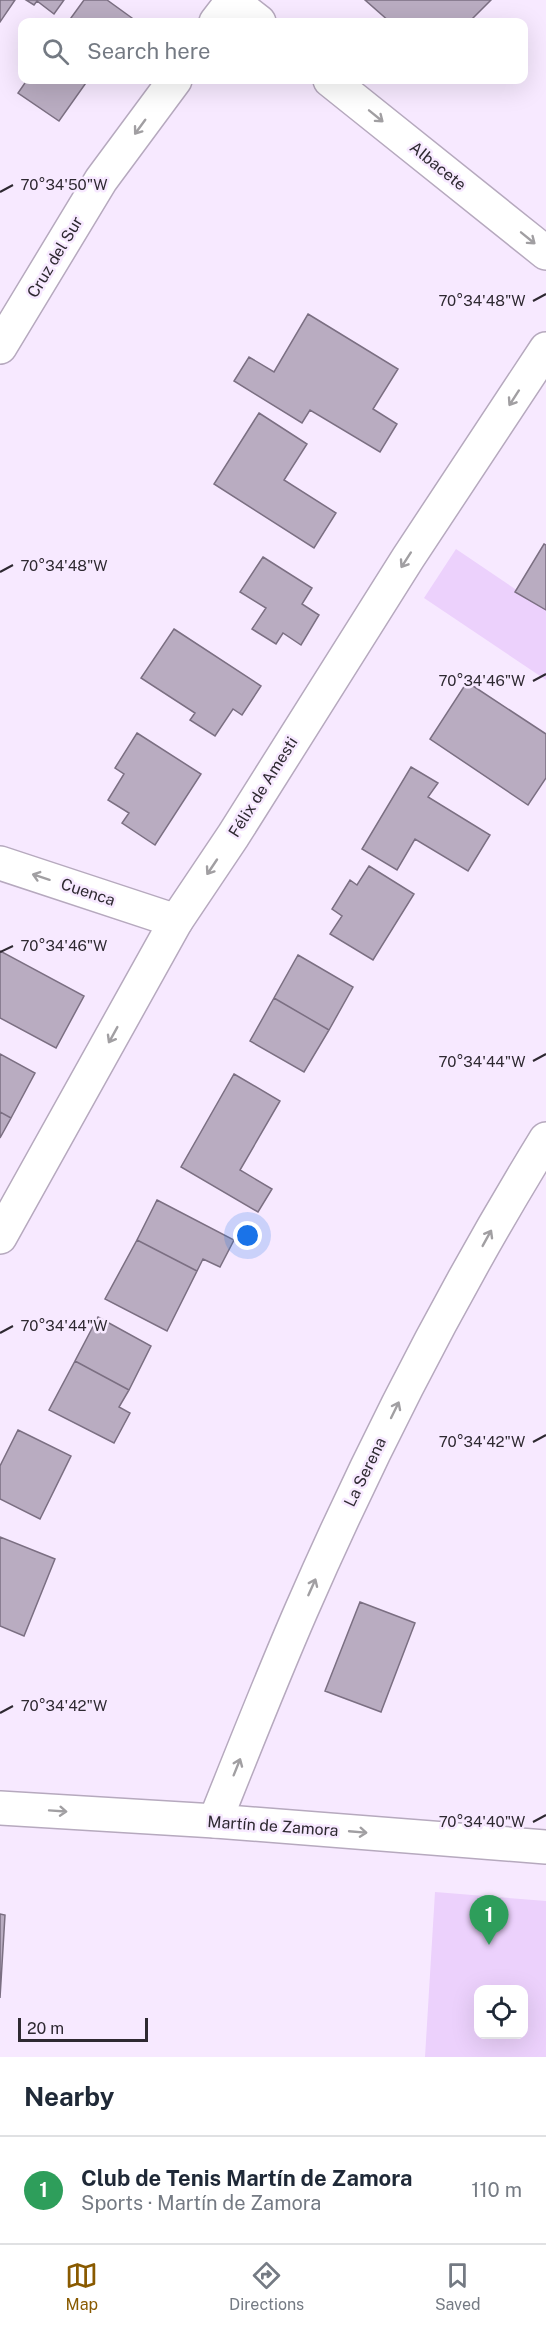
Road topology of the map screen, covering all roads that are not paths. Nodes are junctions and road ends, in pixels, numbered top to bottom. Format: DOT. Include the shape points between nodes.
graph roads {
  1 [pos="232,0"];
  2 [pos="219,18"];
  3 [pos="254,18"];
  4 [pos="172,84"];
  5 [pos="335,84"];
  6 [pos="546,253"];
  7 [pos="0,347"];
  8 [pos="546,349"];
  9 [pos="0,863"];
  10 [pos="176,921"];
  11 [pos="546,1139"];
  12 [pos="0,1238"];
  13 [pos="0,1808"];
  14 [pos="215,1821"];
  15 [pos="546,1847"];
  1 -- 2 [label="street"];
  1 -- 3 [label="street"];
  4 -- 7 [label="street, Cruz del Sur, one-way" via="101,180"];
  5 -- 6 [label="street, Albacete, one-way"];
  8 -- 10 [label="street, Félix de Amesti, one-way"];
  10 -- 9 [label="street, Cuenca, one-way"];
  10 -- 12 [label="street, Félix de Amesti, one-way"];
  14 -- 11 [label="street, La Serena, one-way" via="350,1503 451,1302"];
  13 -- 14 [label="street, Martín de Zamora, one-way"];
  14 -- 15 [label="street, Martín de Zamora, one-way"];
}
